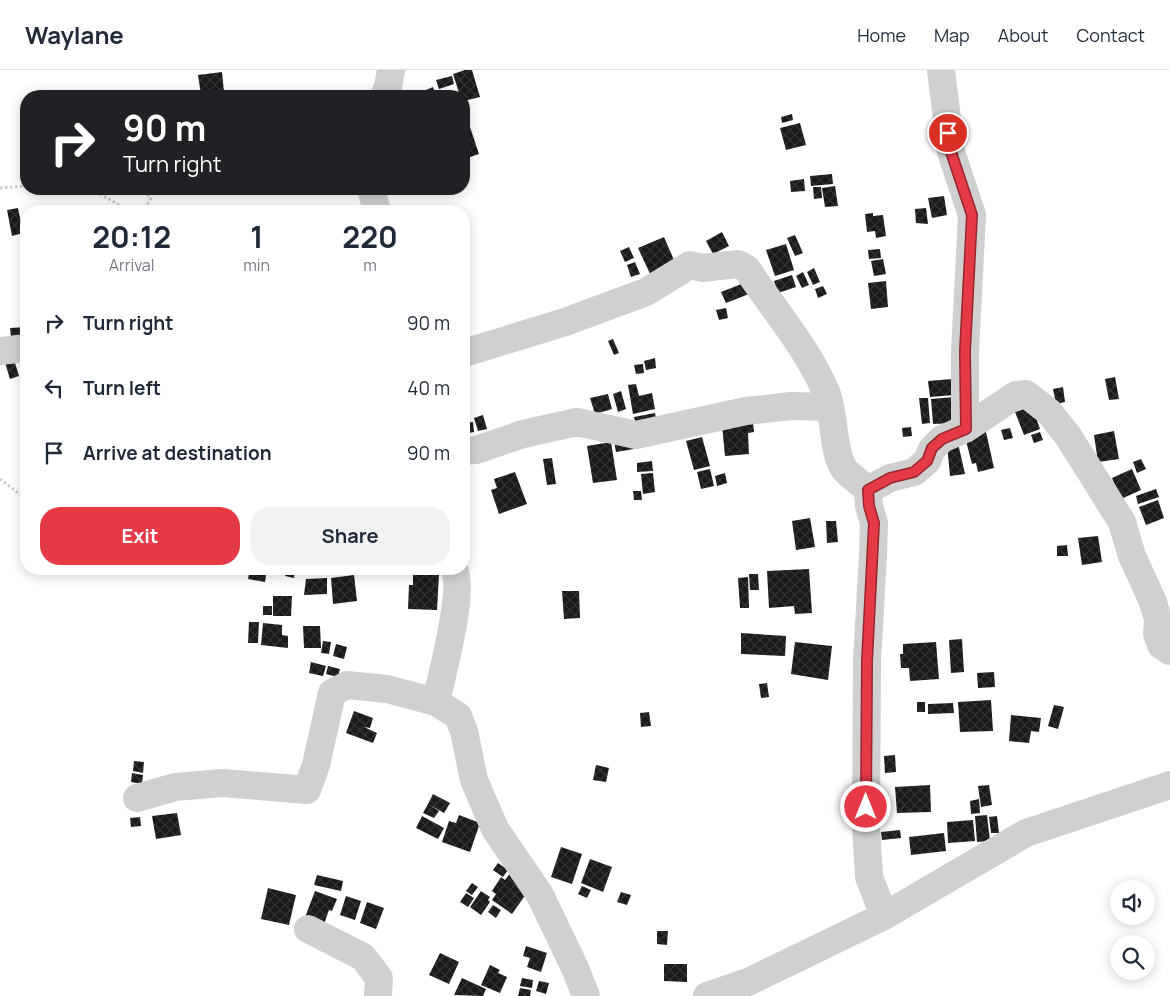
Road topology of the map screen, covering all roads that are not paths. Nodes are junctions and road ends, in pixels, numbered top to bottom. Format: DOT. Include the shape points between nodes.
graph roads {
  1 [pos="391,70"];
  2 [pos="941,70"];
  3 [pos="387,90"];
  4 [pos="20,349"];
  5 [pos="0,351"];
  6 [pos="470,351"];
  7 [pos="830,407"];
  8 [pos="966,429"];
  9 [pos="470,450"];
  10 [pos="868,490"];
  11 [pos="456,575"];
  12 [pos="1170,650"];
  13 [pos="436,702"];
  14 [pos="1170,785"];
  15 [pos="137,798"];
  16 [pos="884,916"];
  17 [pos="308,929"];
  18 [pos="378,996"];
  19 [pos="586,996"];
  20 [pos="707,996"];
  1 -- 3 [label="street"];
  2 -- 8 [label="street" via="951,152 972,215 965,351"];
  4 -- 5 [label="street"];
  6 -- 7 [label="street" via="565,322 646,292 690,265 702,268 738,264 747,269 786,323 827,392"];
  7 -- 9 [label="street" via="746,410 636,435 577,422"];
  7 -- 10 [label="street" via="844,469"];
  8 -- 10 [label="street" via="942,439 932,448 927,461 914,472 890,478"];
  8 -- 12 [label="street" via="1016,395 1026,394 1049,412 1068,436 1122,522 1132,556 1153,602 1161,646"];
  10 -- 16 [label="street" via="874,523 867,661 866,825 869,877"];
  11 -- 13 [label="street" via="456,599"];
  13 -- 15 [label="street" via="388,689 347,685 332,693 307,790 222,783 175,787"];
  13 -- 19 [label="street" via="458,716 474,780 495,829 540,895"];
  14 -- 16 [label="street" via="1026,833"];
  16 -- 20 [label="street" via="748,982"];
  17 -- 18 [label="street" via="362,957 379,978"];
}
